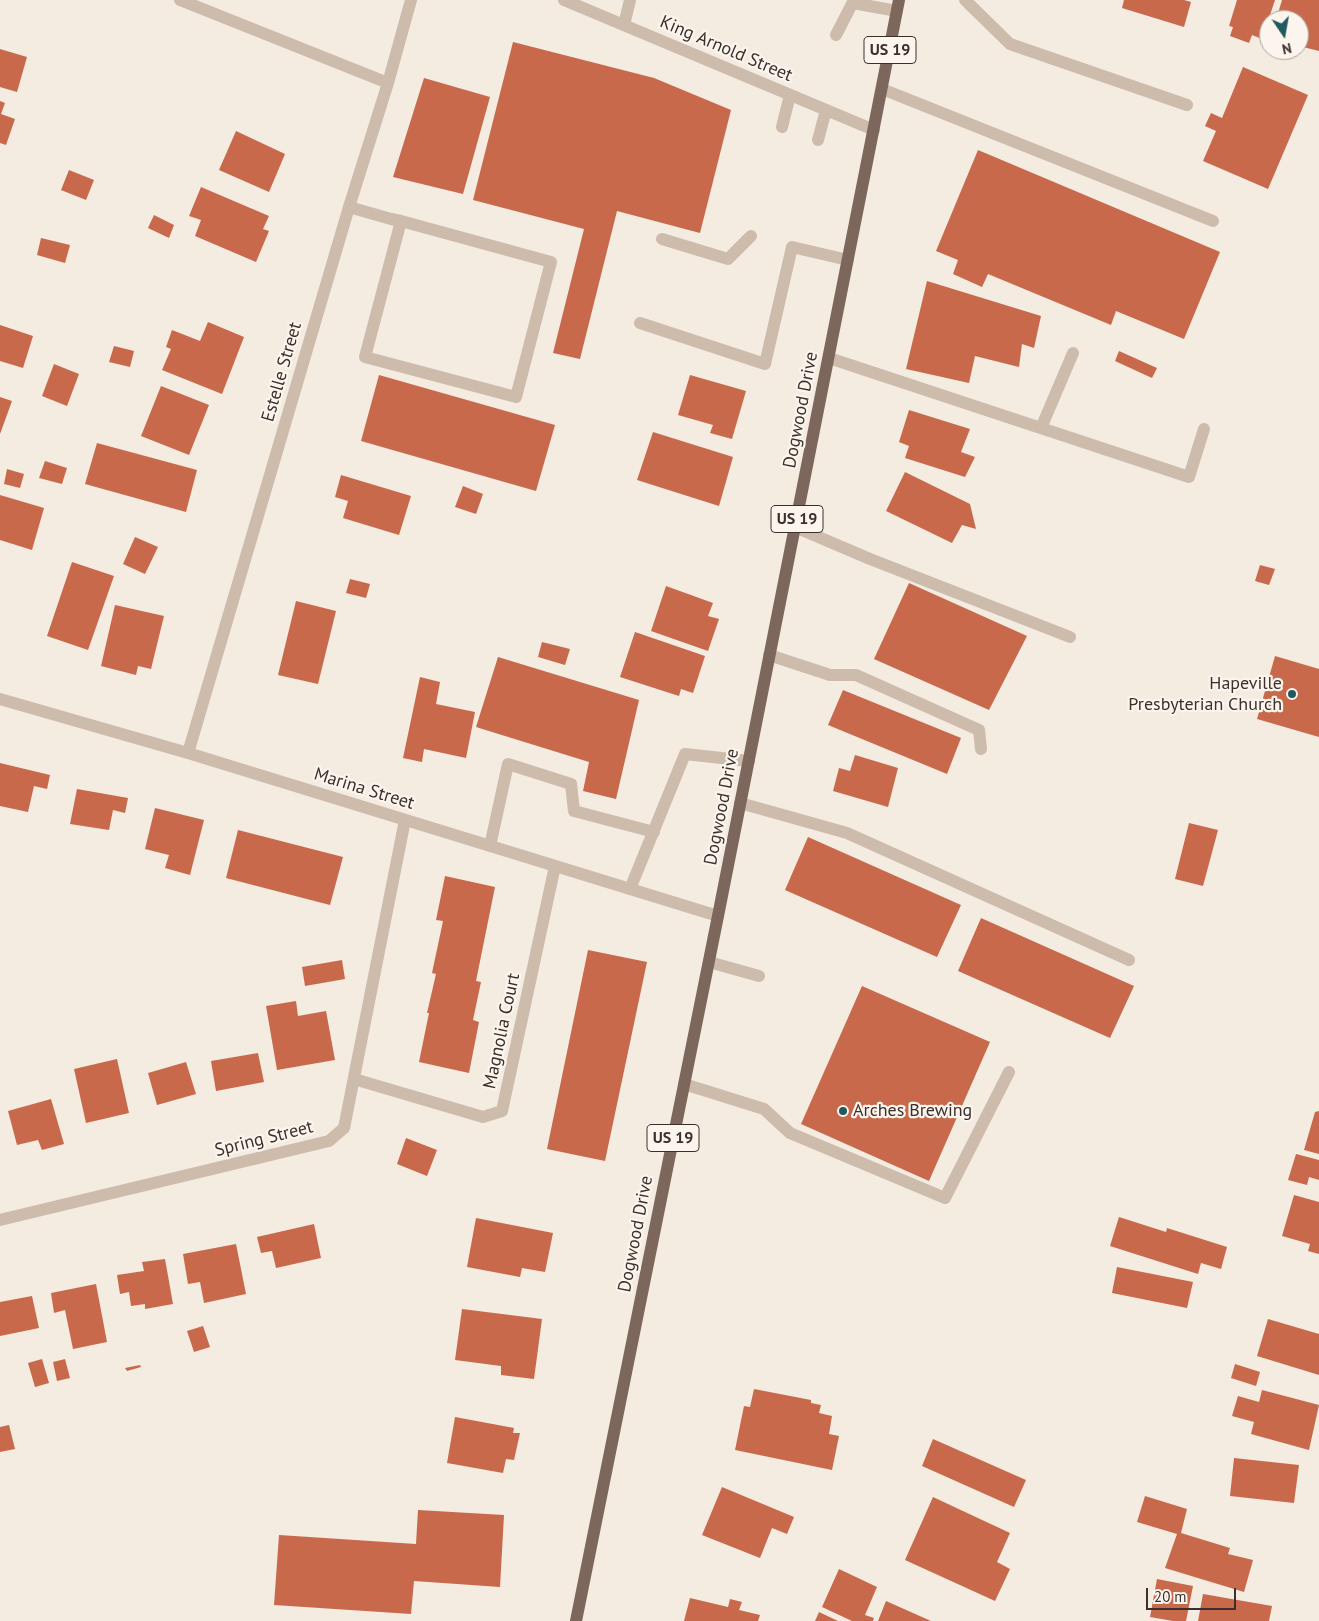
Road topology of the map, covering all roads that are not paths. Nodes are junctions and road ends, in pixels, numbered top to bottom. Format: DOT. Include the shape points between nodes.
graph roads {
  1 [pos="180,0"];
  2 [pos="411,0"];
  3 [pos="630,0"];
  4 [pos="965,0"];
  5 [pos="571,1"];
  6 [pos="854,2"];
  7 [pos="898,5"];
  8 [pos="624,25"];
  9 [pos="836,35"];
  10 [pos="388,83"];
  11 [pos="882,88"];
  12 [pos="790,95"];
  13 [pos="1187,104"];
  14 [pos="826,110"];
  15 [pos="782,127"];
  16 [pos="874,130"];
  17 [pos="818,140"];
  18 [pos="349,207"];
  19 [pos="401,221"];
  20 [pos="1213,221"];
  21 [pos="752,236"];
  22 [pos="662,239"];
  23 [pos="848,260"];
  24 [pos="640,323"];
  25 [pos="1073,353"];
  26 [pos="829,358"];
  27 [pos="1041,428"];
  28 [pos="1204,429"];
  29 [pos="795,527"];
  30 [pos="1070,637"];
  31 [pos="770,655"];
  32 [pos="0,699"];
  33 [pos="981,749"];
  34 [pos="188,753"];
  35 [pos="749,761"];
  36 [pos="740,803"];
  37 [pos="405,820"];
  38 [pos="654,832"];
  39 [pos="490,846"];
  40 [pos="555,866"];
  41 [pos="630,889"];
  42 [pos="718,916"];
  43 [pos="1129,960"];
  44 [pos="708,962"];
  45 [pos="759,976"];
  46 [pos="1009,1072"];
  47 [pos="354,1079"];
  48 [pos="684,1084"];
  49 [pos="0,1220"];
  50 [pos="576,1621"];
  1 -- 10 [label="street"];
  2 -- 10 [label="street, Estelle Street"];
  3 -- 8 [label="street"];
  4 -- 13 [label="street" via="1010,44"];
  5 -- 8 [label="street, King Arnold Street"];
  6 -- 7 [label="street"];
  6 -- 9 [label="street"];
  7 -- 11 [label="main road, Dogwood Drive / US 19"];
  8 -- 12 [label="street, King Arnold Street"];
  10 -- 18 [label="street, Estelle Street"];
  11 -- 16 [label="main road, Dogwood Drive / US 19"];
  11 -- 20 [label="street"];
  12 -- 14 [label="street, King Arnold Street"];
  12 -- 15 [label="street"];
  14 -- 16 [label="street, King Arnold Street"];
  14 -- 17 [label="street"];
  16 -- 23 [label="main road, Dogwood Drive / US 19"];
  18 -- 19 [label="street"];
  18 -- 34 [label="street, Estelle Street"];
  19 -- 19 [label="street" via="551,262 516,396 365,357"];
  21 -- 22 [label="street" via="728,258"];
  23 -- 24 [label="street" via="792,247 765,364"];
  23 -- 26 [label="main road, Dogwood Drive / US 19"];
  25 -- 27 [label="street"];
  26 -- 27 [label="street"];
  26 -- 29 [label="main road, Dogwood Drive / US 19"];
  27 -- 28 [label="street" via="1189,477"];
  29 -- 30 [label="street"];
  29 -- 31 [label="main road, Dogwood Drive / US 19"];
  31 -- 33 [label="street" via="830,675 856,675 979,730"];
  31 -- 35 [label="main road, Dogwood Drive / US 19"];
  32 -- 34 [label="street, Marina Street"];
  34 -- 37 [label="street, Marina Street"];
  35 -- 36 [label="main road, Dogwood Drive / US 19"];
  35 -- 38 [label="street" via="685,754"];
  36 -- 42 [label="main road, Dogwood Drive / US 19"];
  36 -- 43 [label="street" via="847,833"];
  37 -- 39 [label="street, Marina Street"];
  37 -- 47 [label="street, Spring Street"];
  38 -- 39 [label="street" via="574,811 571,784 508,764"];
  38 -- 41 [label="street"];
  39 -- 40 [label="street, Marina Street"];
  40 -- 41 [label="street, Marina Street"];
  40 -- 47 [label="street, Magnolia Court" via="502,1111 483,1117"];
  41 -- 42 [label="street, Marina Street"];
  42 -- 44 [label="main road, Dogwood Drive / US 19"];
  44 -- 45 [label="street"];
  44 -- 48 [label="main road, Dogwood Drive / US 19"];
  46 -- 48 [label="street" via="945,1198 790,1133 764,1109"];
  47 -- 49 [label="street, Spring Street" via="344,1128 329,1141"];
  48 -- 50 [label="main road, Dogwood Drive / US 19"];
}
